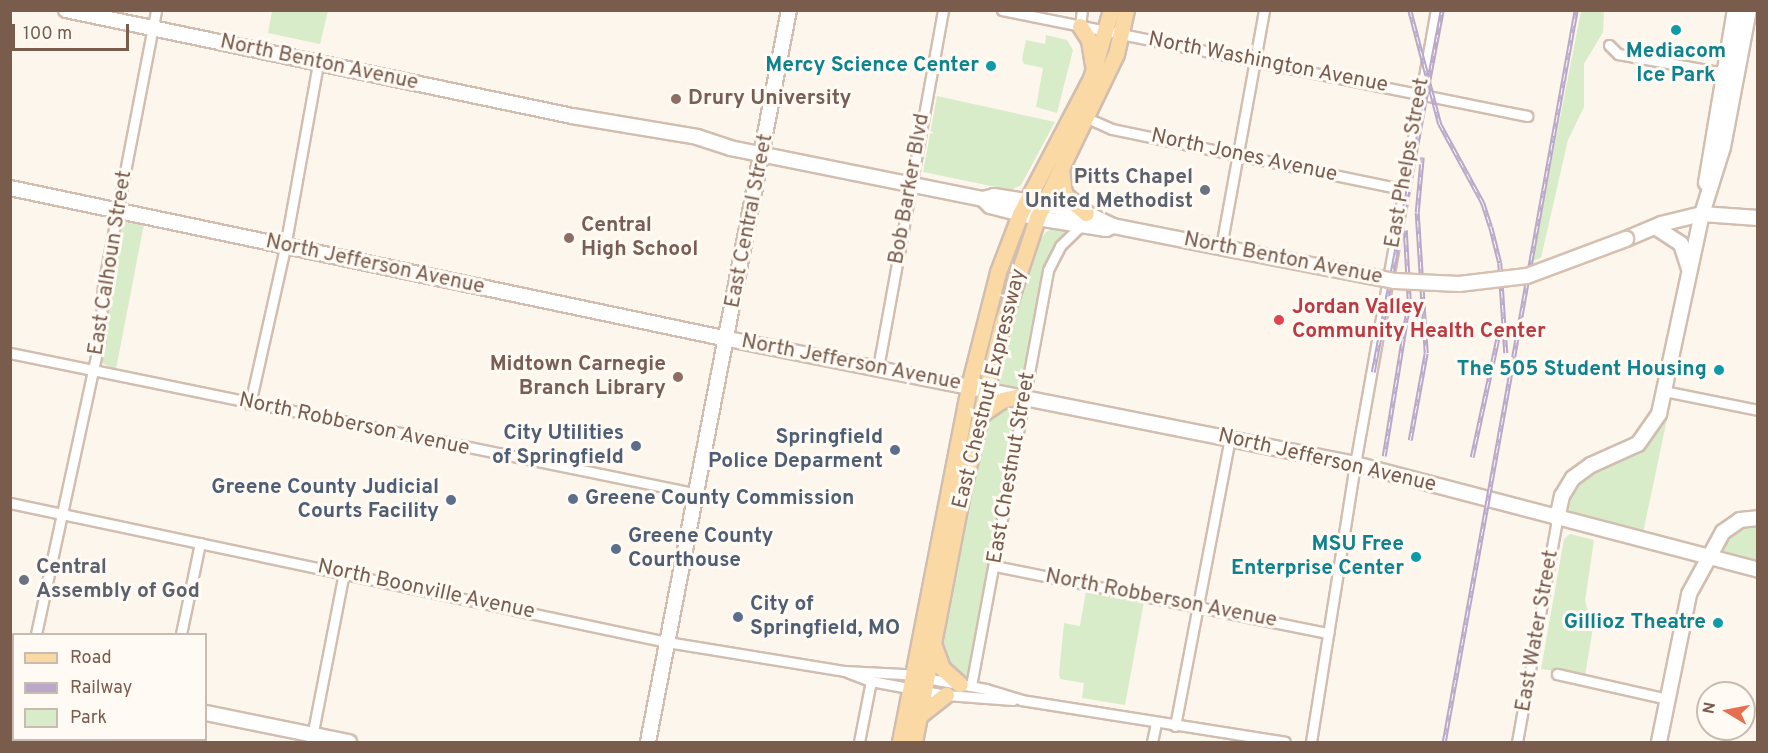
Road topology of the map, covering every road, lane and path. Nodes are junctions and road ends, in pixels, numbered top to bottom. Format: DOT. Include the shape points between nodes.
graph roads {
  1 [pos="66,10"];
  2 [pos="156,10"];
  3 [pos="789,10"];
  4 [pos="943,10"];
  5 [pos="1002,10"];
  6 [pos="1111,10"];
  7 [pos="1126,10"];
  8 [pos="1264,10"];
  9 [pos="1436,10"];
  10 [pos="1735,10"];
  11 [pos="1749,10"];
  12 [pos="1081,18"];
  13 [pos="152,29"];
  14 [pos="1115,33"];
  15 [pos="1609,45"];
  16 [pos="1254,61"];
  17 [pos="318,63"];
  18 [pos="1730,74"];
  19 [pos="1091,78"];
  20 [pos="1420,92"];
  21 [pos="1527,116"];
  22 [pos="1087,118"];
  23 [pos="763,154"];
  24 [pos="1237,154"];
  25 [pos="1062,165"];
  26 [pos="911,183"];
  27 [pos="10,189"];
  28 [pos="1403,189"];
  29 [pos="1023,207"];
  30 [pos="1041,211"];
  31 [pos="118,212"];
  32 [pos="1702,214"];
  33 [pos="1758,218"];
  34 [pos="1083,220"];
  35 [pos="1655,227"];
  36 [pos="285,246"];
  37 [pos="1221,247"];
  38 [pos="1690,273"];
  39 [pos="728,339"];
  40 [pos="10,353"];
  41 [pos="878,368"];
  42 [pos="93,371"];
  43 [pos="969,386"];
  44 [pos="986,390"];
  45 [pos="1664,391"];
  46 [pos="1023,397"];
  47 [pos="250,404"];
  48 [pos="1758,410"];
  49 [pos="980,415"];
  50 [pos="1230,438"];
  51 [pos="1355,464"];
  52 [pos="698,494"];
  53 [pos="10,503"];
  54 [pos="62,514"];
  55 [pos="1758,518"];
  56 [pos="1557,519"];
  57 [pos="200,543"];
  58 [pos="1706,559"];
  59 [pos="994,566"];
  60 [pos="1758,570"];
  61 [pos="344,572"];
  62 [pos="1196,605"];
  63 [pos="36,633"];
  64 [pos="181,633"];
  65 [pos="1328,633"];
  66 [pos="934,641"];
  67 [pos="667,642"];
  68 [pos="844,671"];
  69 [pos="1557,674"];
  70 [pos="871,681"];
  71 [pos="919,683"];
  72 [pos="966,685"];
  73 [pos="946,694"];
  74 [pos="1668,699"];
  75 [pos="1021,700"];
  76 [pos="207,713"];
  77 [pos="920,715"];
  78 [pos="1156,723"];
  79 [pos="1175,726"];
  80 [pos="311,739"];
  81 [pos="349,742"];
  82 [pos="648,742"];
  83 [pos="859,742"];
  84 [pos="900,742"];
  85 [pos="914,742"];
  86 [pos="1152,742"];
  87 [pos="1285,742"];
  88 [pos="1311,742"];
  89 [pos="1517,742"];
  90 [pos="1659,742"];
  1 -- 13 [label="main road, North Benton Avenue"];
  2 -- 13 [label="street, East Calhoun Street"];
  3 -- 23 [label="main road, East Central Street"];
  4 -- 26 [label="street, Bob Barker Blvd"];
  5 -- 12 [label="street, North Washington Avenue"];
  6 -- 14 [label="main road, East Chestnut Expressway"];
  7 -- 14 [label="main road, East Chestnut Expressway"];
  8 -- 16 [label="street"];
  9 -- 20 [label="street, East Phelps Street"];
  10 -- 18 [label="main road"];
  11 -- 18 [label="main road"];
  12 -- 14 [label="street, North Washington Avenue"];
  12 -- 19 [label="main road" via="1094,59"];
  13 -- 17 [label="main road, North Benton Avenue"];
  13 -- 31 [label="street, East Calhoun Street"];
  14 -- 16 [label="street, North Washington Avenue"];
  14 -- 19 [label="main road, East Chestnut Expressway"];
  14 -- 22 [label="main road, East Chestnut Expressway"];
  15 -- 18 [label="street" via="1618,54"];
  16 -- 20 [label="street, North Washington Avenue"];
  16 -- 24 [label="street"];
  17 -- 23 [label="main road, North Benton Avenue" via="572,116 697,137"];
  17 -- 36 [label="street"];
  18 -- 32 [label="main road" via="1710,143"];
  19 -- 29 [label="main road, East Chestnut Expressway"];
  20 -- 21 [label="street, North Washington Avenue"];
  20 -- 28 [label="street, East Phelps Street"];
  22 -- 24 [label="street, North Jones Avenue" via="1112,129"];
  22 -- 25 [label="main road, East Chestnut Expressway"];
  23 -- 26 [label="main road, North Benton Avenue"];
  23 -- 39 [label="main road, East Central Street"];
  24 -- 28 [label="street, North Jones Avenue"];
  24 -- 37 [label="street"];
  25 -- 30 [label="main road, East Chestnut Expressway"];
  25 -- 34 [label="main road" via="1064,194"];
  26 -- 29 [label="main road, North Benton Avenue" via="983,199 994,196"];
  26 -- 41 [label="street, Bob Barker Blvd"];
  27 -- 31 [label="main road, North Jefferson Avenue"];
  28 -- 51 [label="street, East Phelps Street"];
  29 -- 30 [label="main road, North Benton Avenue"];
  29 -- 43 [label="main road, East Chestnut Expressway" via="998,272"];
  30 -- 34 [label="main road, North Benton Avenue"];
  30 -- 44 [label="main road, East Chestnut Expressway" via="1002,324"];
  31 -- 36 [label="main road, North Jefferson Avenue"];
  31 -- 42 [label="street, East Calhoun Street"];
  32 -- 33 [label="main road, North Benton Avenue"];
  32 -- 35 [label="main road, North Benton Avenue"];
  32 -- 38 [label="main road"];
  34 -- 37 [label="main road, North Benton Avenue"];
  34 -- 46 [label="street, East Chestnut Street" via="1056,252 1048,270"];
  35 -- 37 [label="main road, North Benton Avenue, bridge" via="1527,276 1452,285 1395,281"];
  35 -- 38 [label="main road" via="1681,243"];
  36 -- 39 [label="main road, North Jefferson Avenue"];
  36 -- 47 [label="street"];
  38 -- 45 [label="main road"];
  39 -- 41 [label="main road, North Jefferson Avenue"];
  39 -- 52 [label="main road, East Central Street"];
  40 -- 42 [label="street, North Robberson Avenue"];
  41 -- 43 [label="main road, North Jefferson Avenue"];
  42 -- 47 [label="street, North Robberson Avenue"];
  42 -- 54 [label="street, East Calhoun Street"];
  43 -- 44 [label="main road, North Jefferson Avenue"];
  43 -- 71 [label="main road, East Chestnut Expressway"];
  44 -- 46 [label="main road, North Jefferson Avenue"];
  44 -- 49 [label="main road, East Chestnut Expressway"];
  45 -- 48 [label="street"];
  45 -- 56 [label="main road" via="1659,414 1649,432 1633,447 1591,465 1573,478 1562,496"];
  46 -- 49 [label="main road" via="1002,400"];
  46 -- 50 [label="main road, North Jefferson Avenue"];
  46 -- 59 [label="street, East Chestnut Street"];
  47 -- 52 [label="street, North Robberson Avenue"];
  49 -- 66 [label="main road, East Chestnut Expressway"];
  50 -- 51 [label="main road, North Jefferson Avenue"];
  50 -- 62 [label="street"];
  51 -- 56 [label="main road, North Jefferson Avenue"];
  51 -- 65 [label="street, East Phelps Street"];
  52 -- 67 [label="main road, East Central Street"];
  53 -- 54 [label="street, North Boonville Avenue"];
  54 -- 57 [label="street, North Boonville Avenue"];
  54 -- 63 [label="street, East Calhoun Street"];
  55 -- 58 [label="main road" via="1731,525"];
  56 -- 58 [label="main road, North Jefferson Avenue"];
  56 -- 89 [label="street, East Water Street"];
  57 -- 61 [label="street, North Boonville Avenue"];
  57 -- 64 [label="street"];
  58 -- 60 [label="main road, North Jefferson Avenue"];
  58 -- 74 [label="main road" via="1689,594"];
  59 -- 62 [label="street, North Robberson Avenue"];
  59 -- 72 [label="street, East Chestnut Street"];
  61 -- 67 [label="street, North Boonville Avenue"];
  61 -- 80 [label="street"];
  62 -- 65 [label="street, North Robberson Avenue"];
  62 -- 79 [label="street"];
  65 -- 88 [label="street, East Phelps Street"];
  66 -- 71 [label="main road, East Chestnut Expressway"];
  66 -- 72 [label="main road" via="942,668"];
  67 -- 68 [label="street, North Boonville Avenue"];
  67 -- 82 [label="main road, East Central Street"];
  68 -- 70 [label="street, North Boonville Avenue"];
  68 -- 71 [label="street, North Boonville Avenue"];
  69 -- 74 [label="street"];
  70 -- 71 [label="street, North Boonville Avenue"];
  70 -- 83 [label="street"];
  71 -- 72 [label="street, North Boonville Avenue"];
  71 -- 73 [label="street, North Boonville Avenue"];
  71 -- 77 [label="main road"];
  71 -- 84 [label="main road"];
  72 -- 75 [label="street, North Boonville Avenue"];
  73 -- 75 [label="street, North Boonville Avenue"];
  73 -- 77 [label="main road"];
  74 -- 90 [label="main road"];
  75 -- 78 [label="street, North Boonville Avenue"];
  76 -- 80 [label="main road"];
  77 -- 85 [label="main road"];
  78 -- 79 [label="street, North Boonville Avenue"];
  78 -- 86 [label="street"];
  79 -- 87 [label="street, North Boonville Avenue"];
  80 -- 81 [label="main road"];
}
